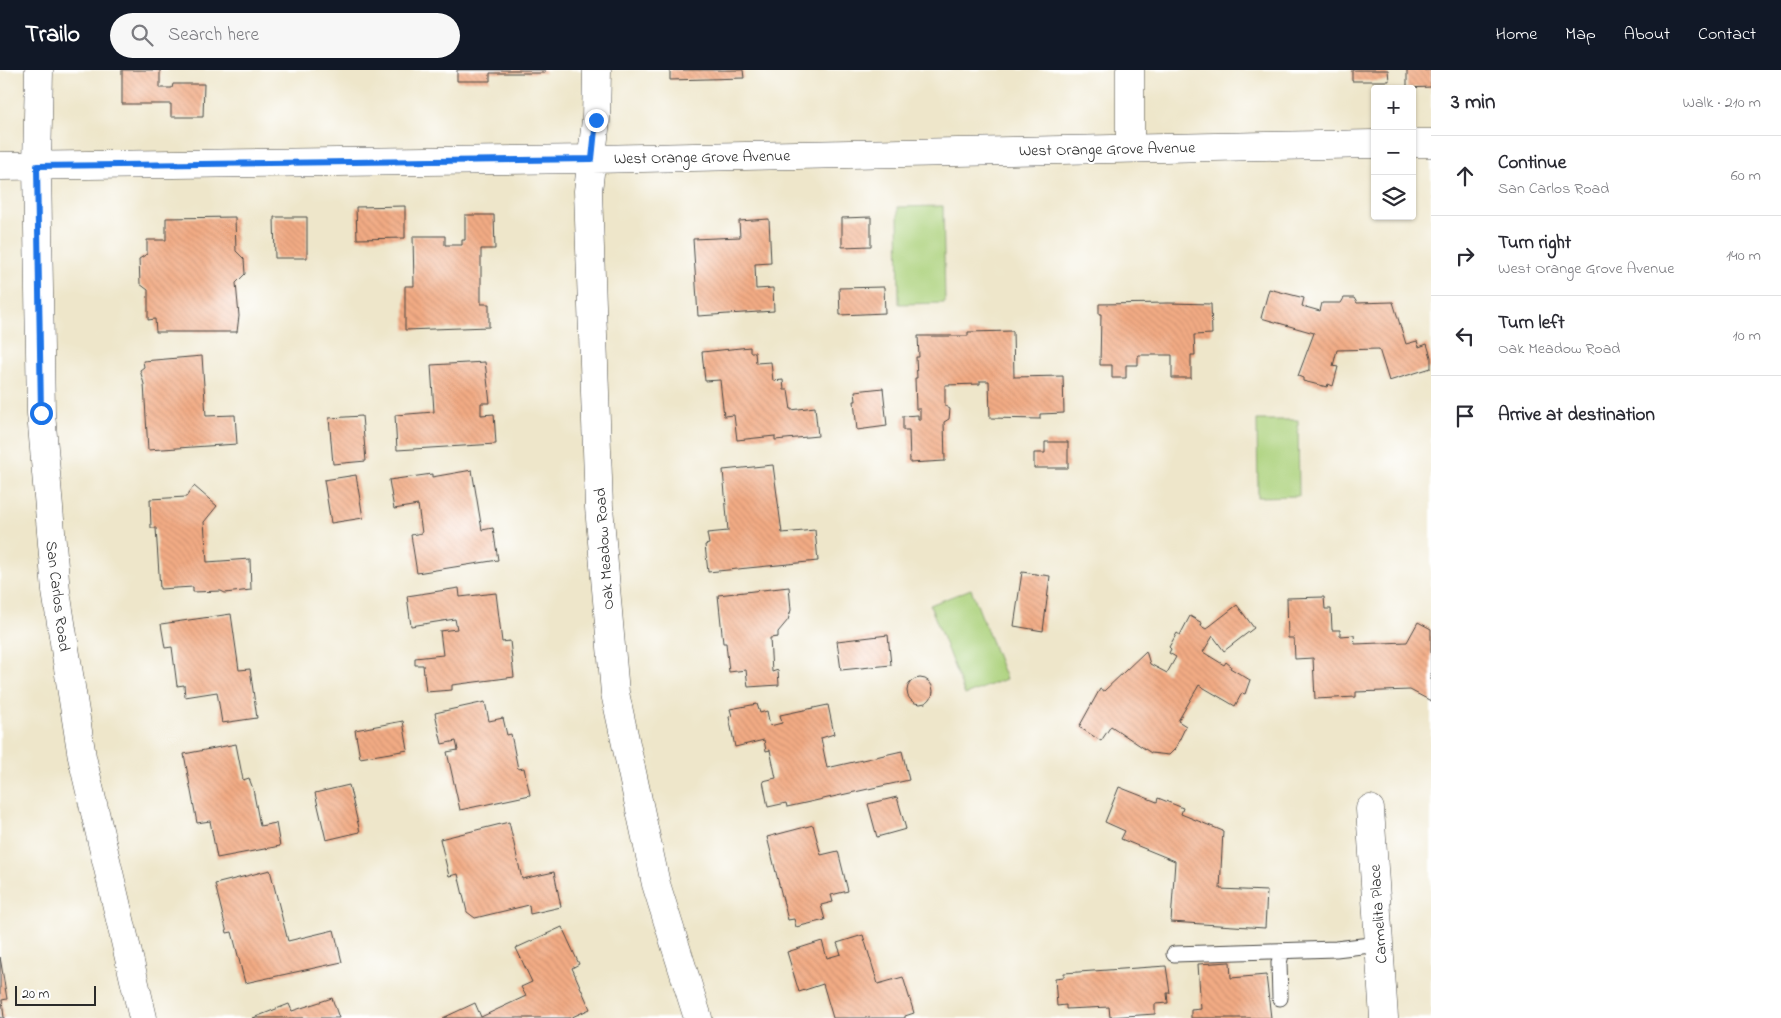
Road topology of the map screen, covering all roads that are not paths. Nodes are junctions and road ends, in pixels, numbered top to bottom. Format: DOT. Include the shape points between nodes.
graph roads {
  1 [pos="39,70"];
  2 [pos="596,70"];
  3 [pos="1130,70"];
  4 [pos="1416,143"];
  5 [pos="1431,143"];
  6 [pos="1371,144"];
  7 [pos="1130,148"];
  8 [pos="592,159"];
  9 [pos="0,166"];
  10 [pos="37,166"];
  11 [pos="1370,809"];
  12 [pos="1379,944"];
  13 [pos="1282,951"];
  14 [pos="1174,954"];
  15 [pos="1280,998"];
  16 [pos="143,1018"];
  17 [pos="698,1018"];
  18 [pos="1384,1018"];
  1 -- 10 [label="street, San Carlos Road"];
  2 -- 8 [label="street, Oak Meadow Road"];
  3 -- 7 [label="street"];
  4 -- 5 [label="street"];
  6 -- 7 [label="street, West Orange Grove Avenue"];
  7 -- 8 [label="street, West Orange Grove Avenue"];
  8 -- 10 [label="street, West Orange Grove Avenue"];
  8 -- 17 [label="street, Oak Meadow Road" via="588,191 599,507 615,693 656,884"];
  9 -- 10 [label="street, West Orange Grove Avenue"];
  10 -- 16 [label="street, San Carlos Road" via="41,413 56,591 82,757"];
  11 -- 12 [label="street, Carmelita Place"];
  12 -- 13 [label="lane"];
  12 -- 18 [label="street, Carmelita Place"];
  13 -- 14 [label="lane"];
  13 -- 15 [label="lane"];
}
